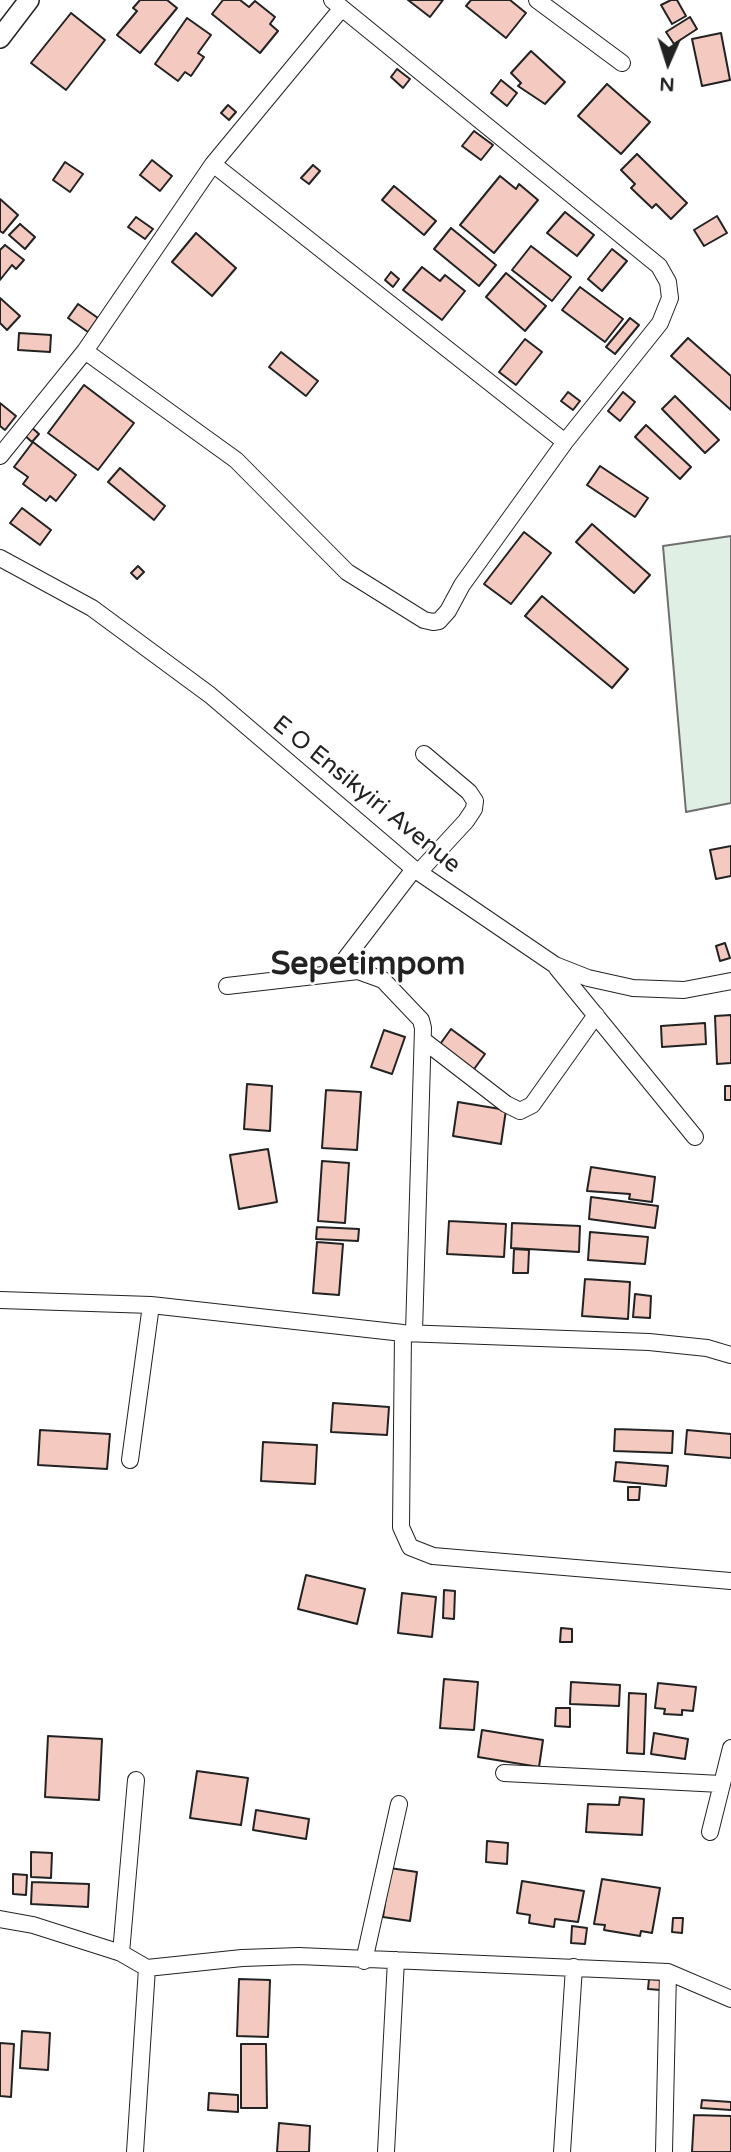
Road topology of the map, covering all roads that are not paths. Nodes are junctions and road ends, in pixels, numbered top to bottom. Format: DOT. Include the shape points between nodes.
graph roads {
  1 [pos="29,0"];
  2 [pos="537,0"];
  3 [pos="337,4"];
  4 [pos="0,38"];
  5 [pos="622,63"];
  6 [pos="213,164"];
  7 [pos="85,351"];
  8 [pos="565,442"];
  9 [pos="0,456"];
  10 [pos="0,558"];
  11 [pos="424,754"];
  12 [pos="416,870"];
  13 [pos="555,965"];
  14 [pos="335,971"];
  15 [pos="731,981"];
  16 [pos="227,986"];
  17 [pos="596,1016"];
  18 [pos="423,1040"];
  19 [pos="695,1137"];
  20 [pos="0,1300"];
  21 [pos="151,1305"];
  22 [pos="408,1332"];
  23 [pos="731,1355"];
  24 [pos="130,1460"];
  25 [pos="731,1581"];
  26 [pos="731,1748"];
  27 [pos="504,1773"];
  28 [pos="136,1780"];
  29 [pos="721,1784"];
  30 [pos="399,1804"];
  31 [pos="710,1832"];
  32 [pos="0,1919"];
  33 [pos="121,1953"];
  34 [pos="396,1960"];
  35 [pos="365,1961"];
  36 [pos="574,1967"];
  37 [pos="147,1968"];
  38 [pos="668,1972"];
  39 [pos="731,1999"];
  40 [pos="135,2152"];
  41 [pos="386,2152"];
  42 [pos="562,2152"];
  43 [pos="664,2152"];
  1 -- 4 [label="street"];
  2 -- 5 [label="street"];
  3 -- 6 [label="street"];
  3 -- 8 [label="street" via="659,266 668,282 668,308 660,323"];
  6 -- 7 [label="street"];
  6 -- 8 [label="street"];
  7 -- 8 [label="street" via="236,460 347,572 433,622 448,611 462,584"];
  7 -- 9 [label="street"];
  10 -- 12 [label="street, E O Ensikyiri Avenue" via="92,608 199,687"];
  11 -- 12 [label="street" via="475,801 474,809"];
  12 -- 13 [label="street, E O Ensikyiri Avenue"];
  12 -- 14 [label="street"];
  13 -- 15 [label="street, E O Ensikyiri Avenue" via="633,988 684,990"];
  13 -- 17 [label="street"];
  14 -- 16 [label="street"];
  14 -- 18 [label="street" via="358,971 383,980 416,1013"];
  17 -- 18 [label="street" via="532,1105 520,1111"];
  17 -- 19 [label="street"];
  18 -- 22 [label="street"];
  20 -- 21 [label="street"];
  21 -- 22 [label="street"];
  21 -- 24 [label="street"];
  22 -- 23 [label="street" via="649,1342"];
  22 -- 25 [label="street" via="401,1527 410,1547 433,1556"];
  26 -- 29 [label="street"];
  27 -- 29 [label="street"];
  28 -- 33 [label="street"];
  29 -- 31 [label="street"];
  30 -- 35 [label="street"];
  32 -- 33 [label="street"];
  33 -- 37 [label="street"];
  34 -- 35 [label="street"];
  34 -- 36 [label="street"];
  34 -- 41 [label="street"];
  35 -- 37 [label="street" via="276,1957"];
  36 -- 38 [label="street"];
  36 -- 42 [label="street"];
  37 -- 40 [label="street"];
  38 -- 39 [label="street"];
  38 -- 43 [label="street"];
}
